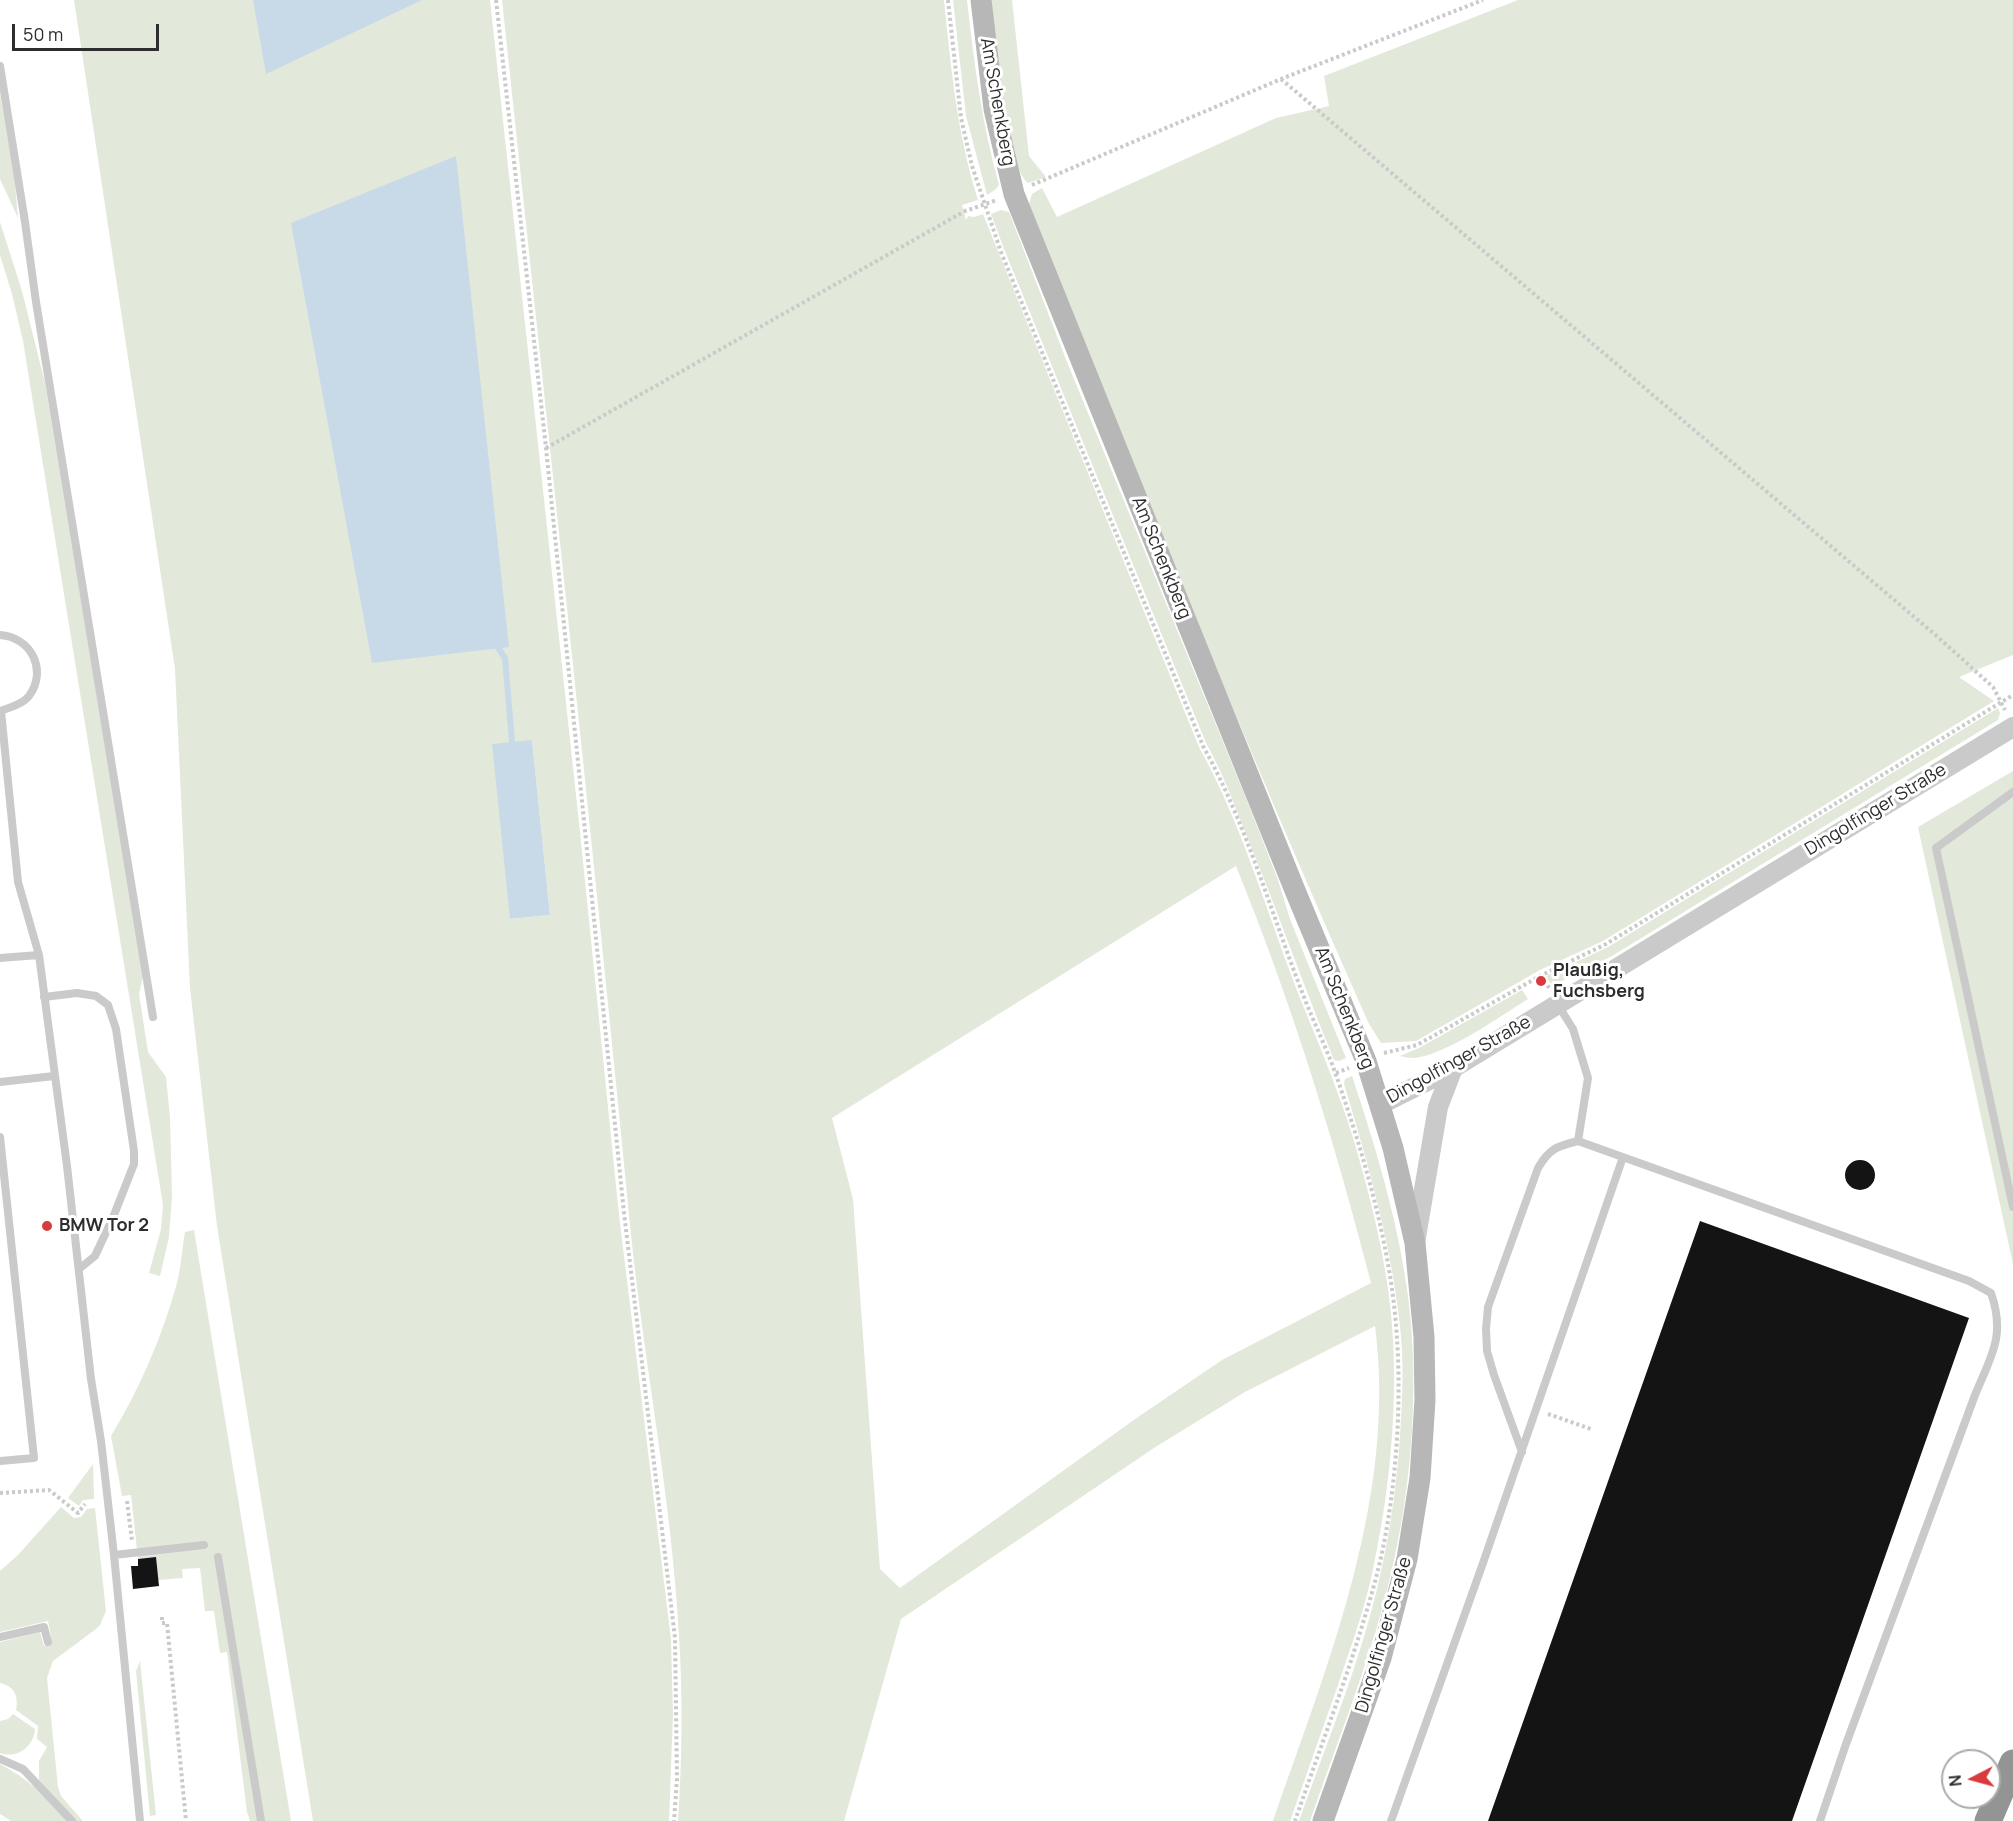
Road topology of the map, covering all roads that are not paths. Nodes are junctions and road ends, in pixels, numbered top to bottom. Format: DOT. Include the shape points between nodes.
graph roads {
  1 [pos="981,0"];
  2 [pos="0,66"];
  3 [pos="0,635"];
  4 [pos="0,711"];
  5 [pos="2011,722"];
  6 [pos="2013,792"];
  7 [pos="39,955"];
  8 [pos="0,958"];
  9 [pos="44,997"];
  10 [pos="1557,1003"];
  11 [pos="153,1017"];
  12 [pos="1453,1068"];
  13 [pos="54,1076"];
  14 [pos="0,1082"];
  15 [pos="1381,1104"];
  16 [pos="0,1137"];
  17 [pos="1578,1141"];
  18 [pos="1623,1157"];
  19 [pos="2013,1207"];
  20 [pos="1415,1243"];
  21 [pos="79,1269"];
  22 [pos="1522,1452"];
  23 [pos="0,1461"];
  24 [pos="204,1545"];
  25 [pos="114,1555"];
  26 [pos="218,1557"];
  27 [pos="0,1637"];
  28 [pos="48,1642"];
  29 [pos="0,1759"];
  30 [pos="2013,1763"];
  31 [pos="72,1821"];
  32 [pos="140,1821"];
  33 [pos="261,1821"];
  34 [pos="1323,1821"];
  35 [pos="1391,1821"];
  36 [pos="1820,1821"];
  37 [pos="1988,1821"];
  1 -- 15 [label="main road, Am Schenkberg" via="994,109 1014,194"];
  2 -- 11 [label="lane"];
  3 -- 4 [label="lane" via="21,641 37,664 37,679 28,697"];
  4 -- 7 [label="lane" via="18,882"];
  5 -- 10 [label="street, Dingolfinger Straße"];
  6 -- 19 [label="lane" via="1936,848"];
  7 -- 8 [label="lane"];
  7 -- 9 [label="lane"];
  9 -- 13 [label="lane"];
  9 -- 21 [label="lane" via="77,993 96,996 108,1005 116,1029 134,1151 134,1164 95,1256"];
  10 -- 12 [label="street, Dingolfinger Straße"];
  10 -- 17 [label="lane" via="1573,1029 1588,1078"];
  12 -- 15 [label="street, Dingolfinger Straße"];
  12 -- 20 [label="street" via="1438,1107"];
  13 -- 14 [label="lane"];
  13 -- 21 [label="lane"];
  15 -- 20 [label="main road, Dingolfinger Straße"];
  16 -- 23 [label="lane" via="34,1458"];
  17 -- 18 [label="lane"];
  17 -- 22 [label="lane" via="1546,1154 1538,1168 1488,1307 1487,1351"];
  18 -- 22 [label="lane"];
  18 -- 36 [label="lane" via="1969,1281 1991,1293 1998,1313 1994,1351"];
  20 -- 34 [label="main road, Dingolfinger Straße" via="1424,1337 1420,1478 1407,1559 1381,1658"];
  21 -- 25 [label="lane"];
  22 -- 35 [label="lane"];
  24 -- 25 [label="lane"];
  25 -- 32 [label="lane"];
  26 -- 33 [label="lane"];
  27 -- 28 [label="lane" via="44,1627"];
  29 -- 31 [label="lane" via="23,1769"];
  30 -- 37 [label="highway"];
}
